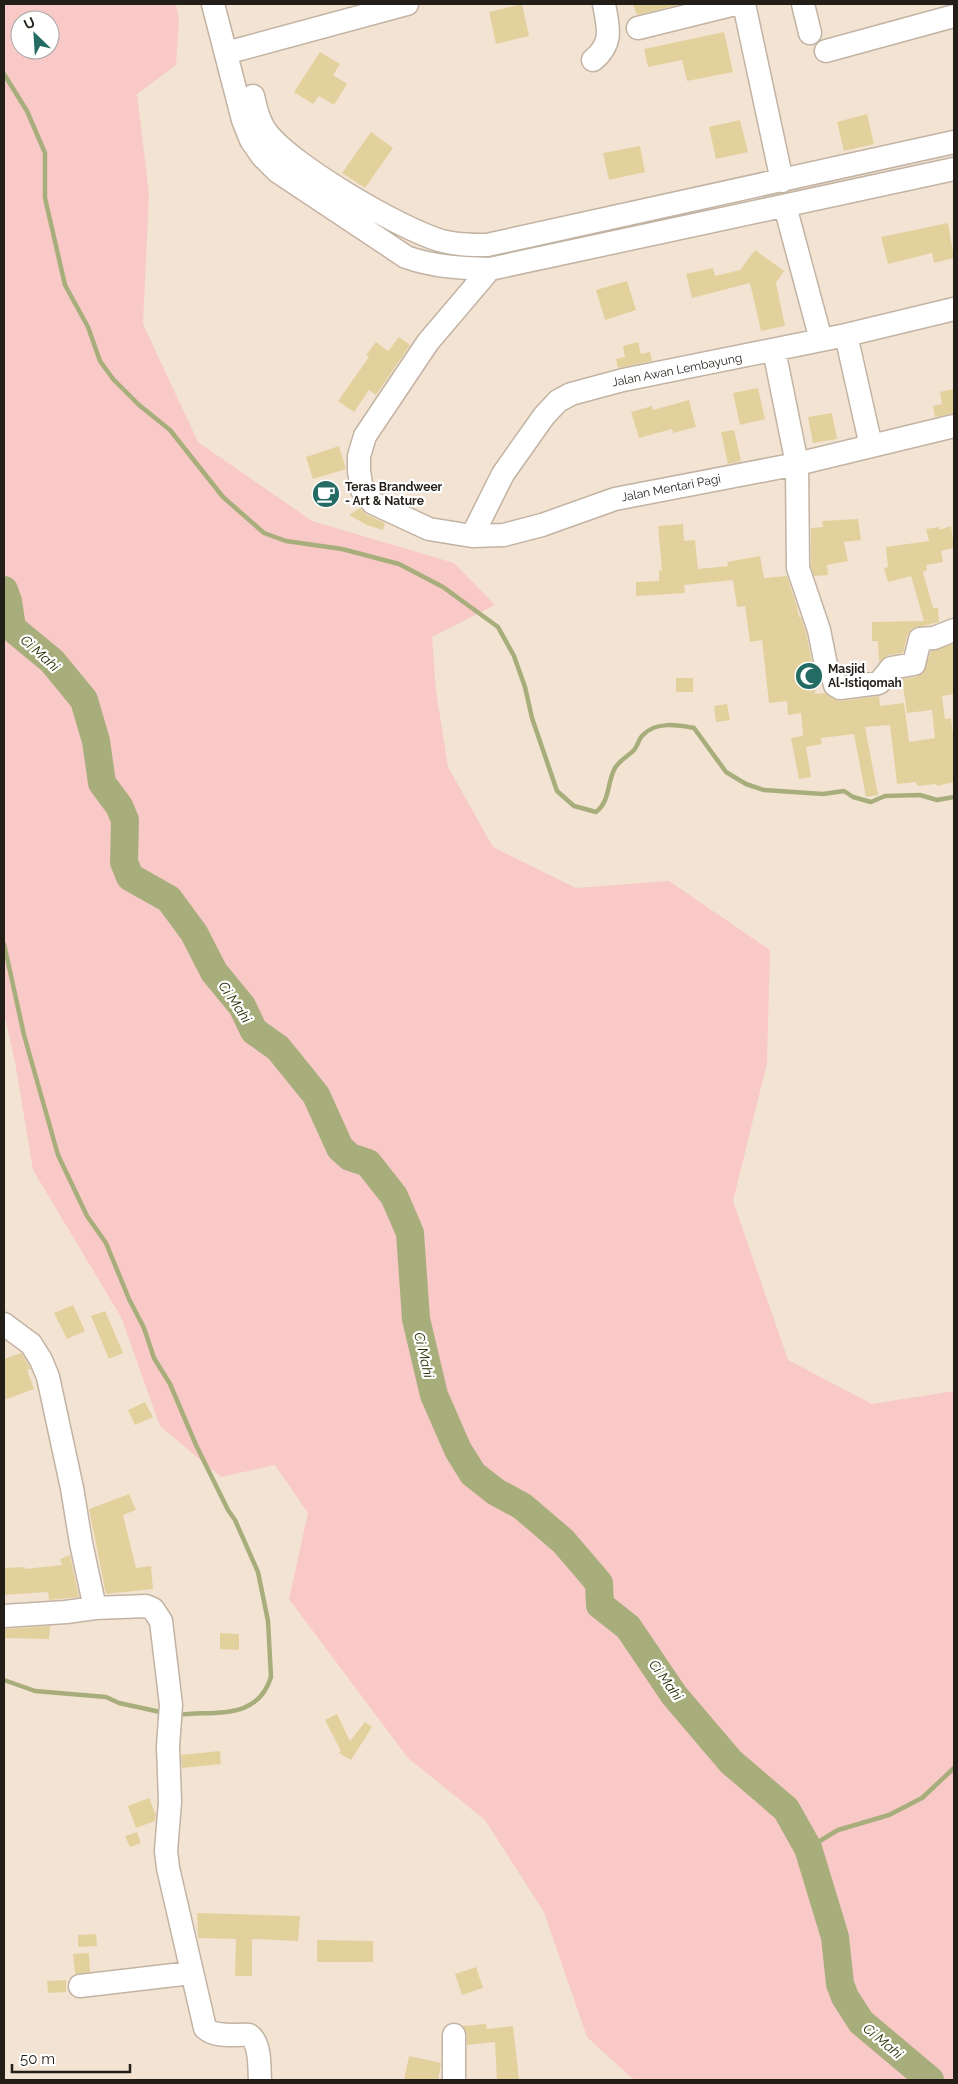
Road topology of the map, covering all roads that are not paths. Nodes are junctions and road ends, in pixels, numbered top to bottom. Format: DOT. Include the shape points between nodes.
graph roads {
  1 [pos="213,4"];
  2 [pos="229,4"];
  3 [pos="604,4"];
  4 [pos="735,4"];
  5 [pos="744,4"];
  6 [pos="802,4"];
  7 [pos="395,5"];
  8 [pos="954,16"];
  9 [pos="638,28"];
  10 [pos="810,33"];
  11 [pos="826,51"];
  12 [pos="233,52"];
  13 [pos="593,60"];
  14 [pos="954,142"];
  15 [pos="270,150"];
  16 [pos="954,169"];
  17 [pos="781,181"];
  18 [pos="784,206"];
  19 [pos="490,268"];
  20 [pos="954,309"];
  21 [pos="846,335"];
  22 [pos="821,340"];
  23 [pos="774,350"];
  24 [pos="954,426"];
  25 [pos="871,446"];
  26 [pos="797,464"];
  27 [pos="472,536"];
  28 [pos="954,630"];
  29 [pos="4,1324"];
  30 [pos="95,1608"];
  31 [pos="4,1616"];
  32 [pos="191,1973"];
  33 [pos="80,1986"];
  34 [pos="454,2035"];
  35 [pos="260,2080"];
  36 [pos="454,2080"];
  1 -- 12 [label="street"];
  2 -- 12 [label="street"];
  3 -- 13 [label="street" via="608,40"];
  4 -- 9 [label="street"];
  5 -- 17 [label="street"];
  6 -- 10 [label="street"];
  7 -- 12 [label="street"];
  8 -- 11 [label="street"];
  12 -- 15 [label="street" via="267,133"];
  14 -- 17 [label="street"];
  15 -- 17 [label="street" via="296,160 360,201 417,231 441,241 460,244 487,245"];
  15 -- 19 [label="street" via="278,170 406,257 448,268"];
  16 -- 18 [label="street"];
  17 -- 18 [label="street" via="772,193 774,202"];
  18 -- 19 [label="street"];
  18 -- 22 [label="street"];
  19 -- 27 [label="street, Jalan Mentari Pagi" via="428,342 365,436 359,456 362,490 373,503 429,529"];
  20 -- 21 [label="street, Jalan Awan Lembayung"];
  21 -- 22 [label="street, Jalan Awan Lembayung"];
  21 -- 25 [label="street"];
  22 -- 23 [label="street, Jalan Awan Lembayung"];
  23 -- 26 [label="street"];
  23 -- 27 [label="street, Jalan Awan Lembayung" via="586,389 558,401 503,474"];
  24 -- 25 [label="street, Jalan Mentari Pagi"];
  25 -- 26 [label="street, Jalan Mentari Pagi"];
  26 -- 27 [label="street, Jalan Mentari Pagi" via="615,499 504,535"];
  26 -- 28 [label="street" via="798,568 819,630 826,665 835,685 840,688 878,683 891,668 914,664 920,639 934,638"];
  29 -- 30 [label="street" via="31,1344 48,1377"];
  30 -- 31 [label="street"];
  30 -- 32 [label="street" via="146,1606 153,1609 161,1621 171,1704 166,1851"];
  32 -- 33 [label="street"];
  32 -- 35 [label="street" via="205,2028 218,2034 252,2036 257,2048"];
  34 -- 36 [label="street"];
}
